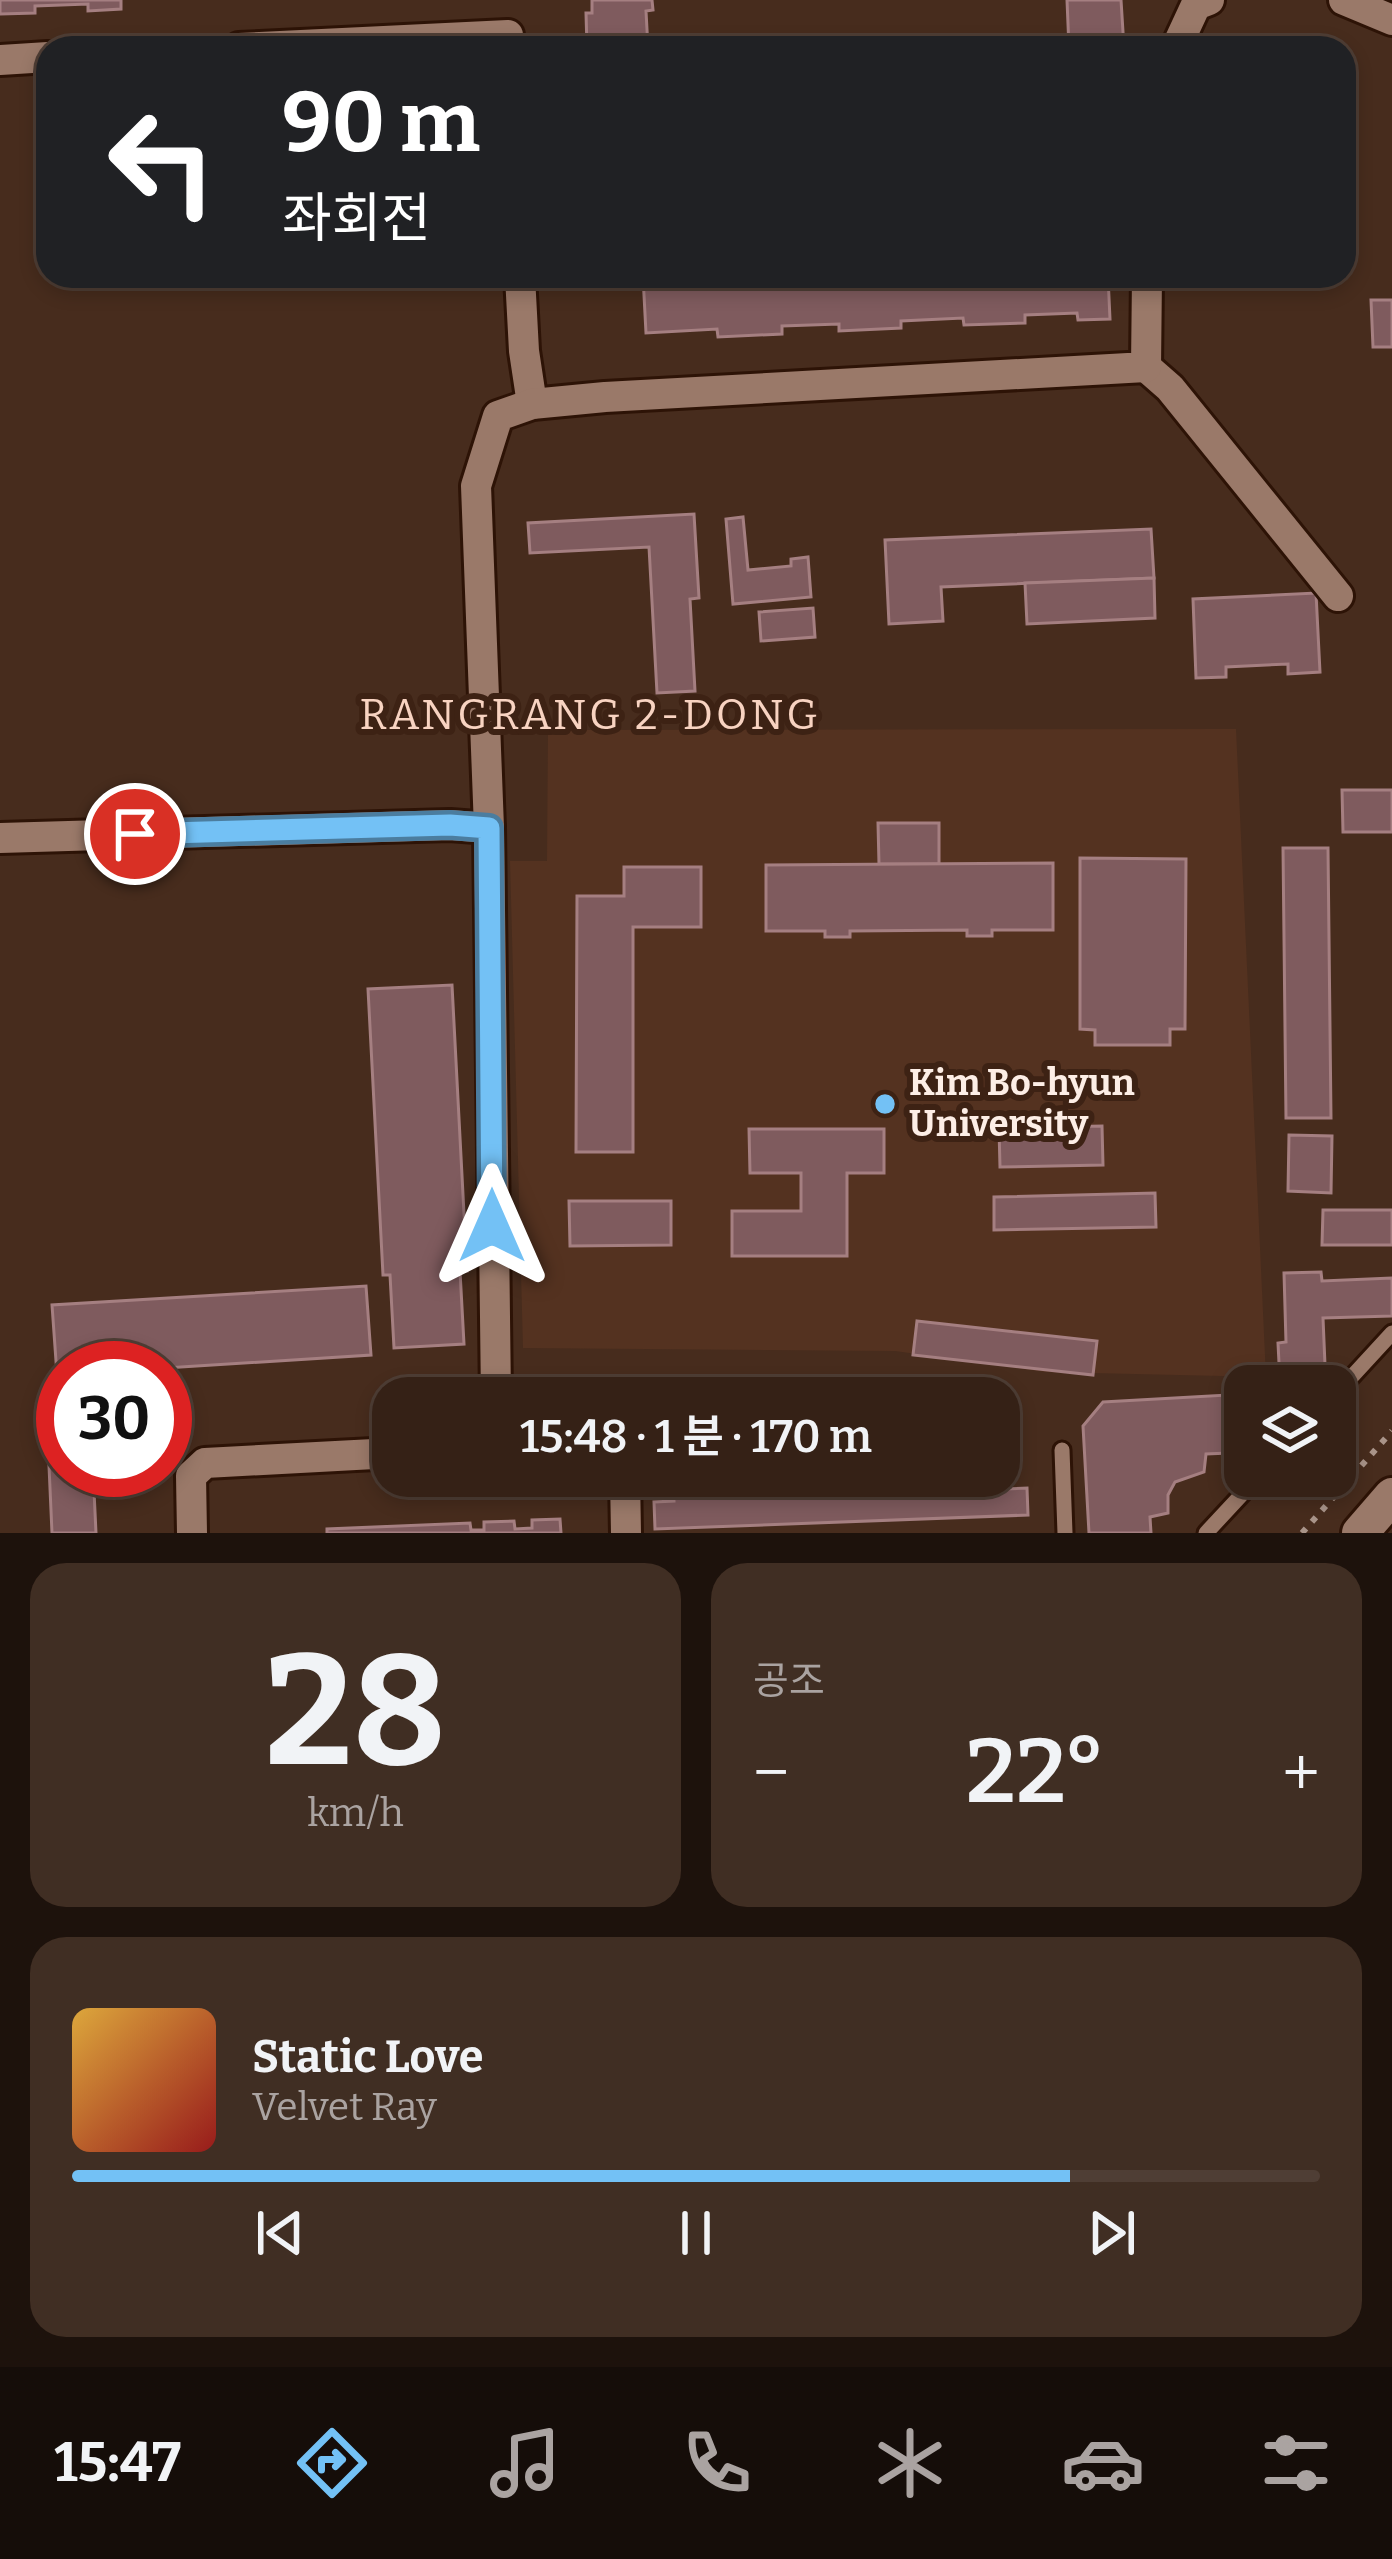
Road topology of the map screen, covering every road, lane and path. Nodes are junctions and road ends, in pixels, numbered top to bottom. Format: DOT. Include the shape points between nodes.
graph roads {
  1 [pos="1210,0"];
  2 [pos="1344,0"];
  3 [pos="1392,20"];
  4 [pos="1182,36"];
  5 [pos="36,58"];
  6 [pos="0,59"];
  7 [pos="521,288"];
  8 [pos="1147,288"];
  9 [pos="1146,368"];
  10 [pos="532,404"];
  11 [pos="1338,596"];
  12 [pos="489,828"];
  13 [pos="0,838"];
  14 [pos="1392,1334"];
  15 [pos="1356,1373"];
  16 [pos="496,1377"];
  17 [pos="1392,1431"];
  18 [pos="1062,1450"];
  19 [pos="372,1454"];
  20 [pos="1392,1496"];
  21 [pos="625,1497"];
  22 [pos="1239,1497"];
  23 [pos="192,1533"];
  24 [pos="626,1533"];
  25 [pos="1065,1533"];
  26 [pos="1206,1533"];
  27 [pos="1302,1533"];
  28 [pos="1360,1533"];
  1 -- 4 [label="street" via="1196,5"];
  2 -- 3 [label="street"];
  5 -- 6 [label="street"];
  7 -- 10 [label="street"];
  8 -- 9 [label="street"];
  9 -- 10 [label="street"];
  9 -- 11 [label="street"];
  10 -- 12 [label="street" via="498,416 476,486"];
  12 -- 13 [label="street"];
  12 -- 16 [label="street"];
  14 -- 15 [label="lane"];
  17 -- 27 [label="path"];
  18 -- 25 [label="lane"];
  19 -- 23 [label="street" via="205,1462 191,1476"];
  20 -- 28 [label="main road"];
  21 -- 24 [label="street"];
  22 -- 26 [label="lane"];
}
